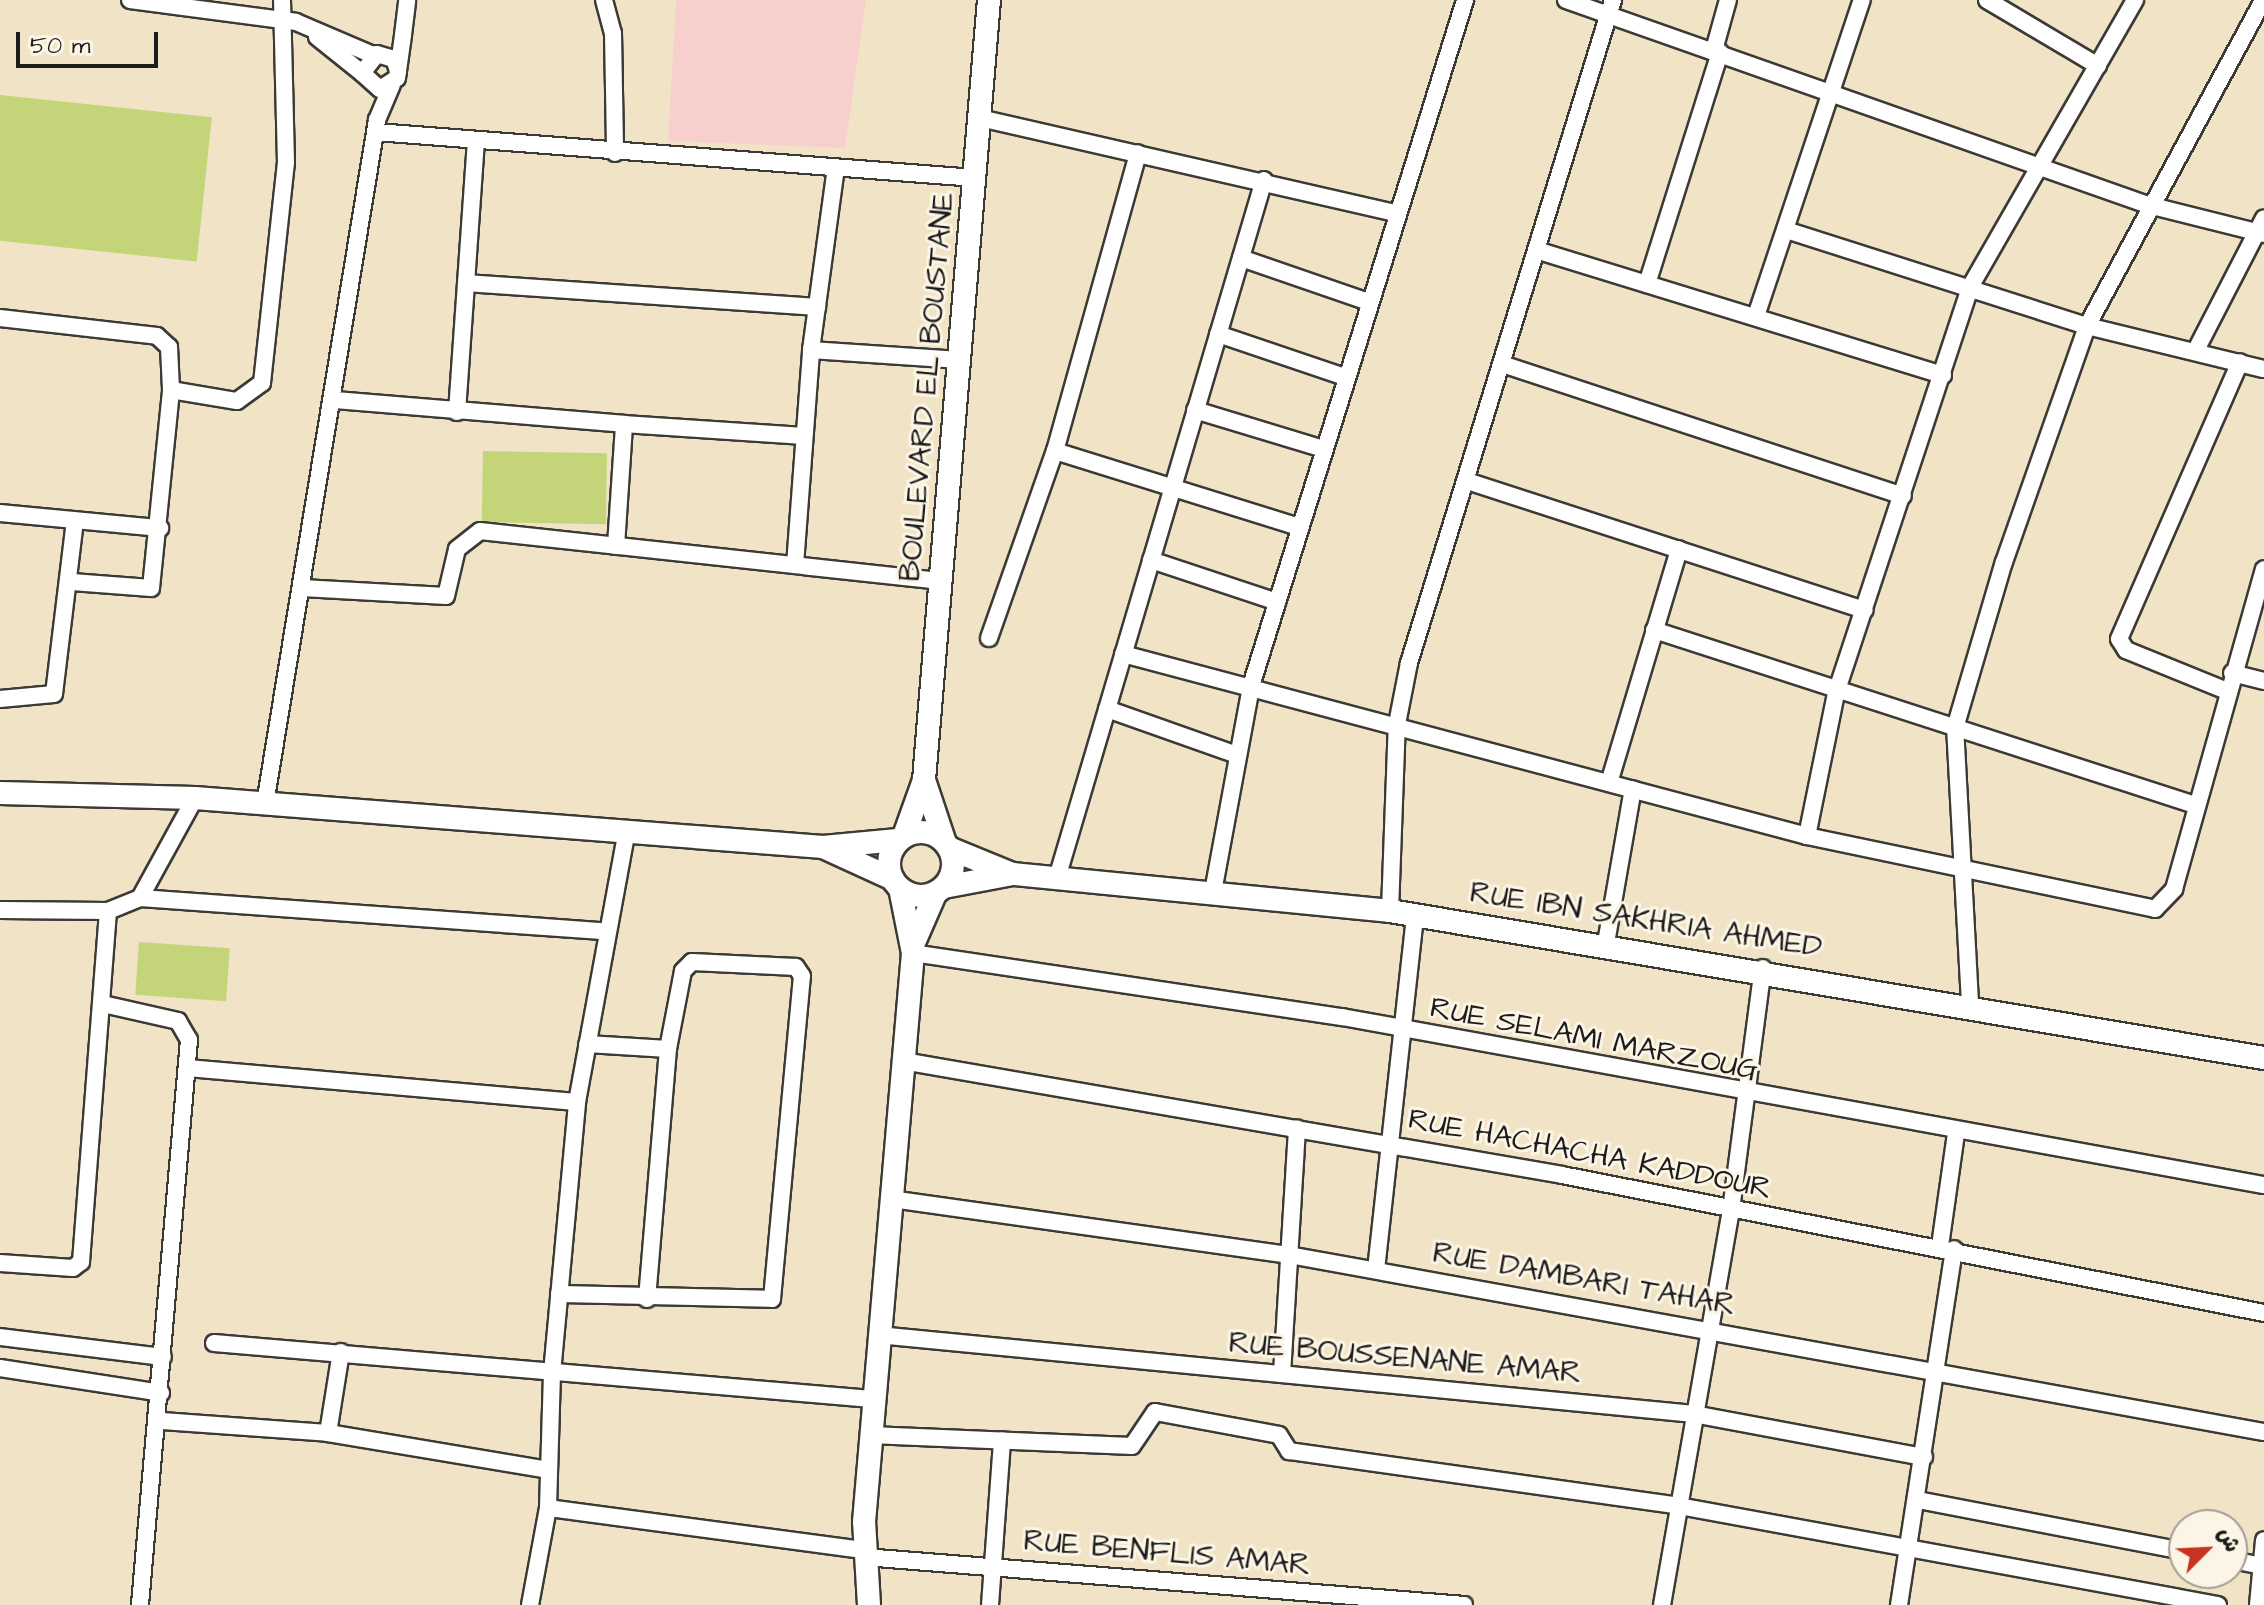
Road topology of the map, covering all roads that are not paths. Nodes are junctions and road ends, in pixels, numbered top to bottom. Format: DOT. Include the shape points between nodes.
graph roads {
  1 [pos="130,0"];
  2 [pos="282,0"];
  3 [pos="407,0"];
  4 [pos="604,0"];
  5 [pos="989,0"];
  6 [pos="1465,0"];
  7 [pos="1566,0"];
  8 [pos="1728,0"];
  9 [pos="1862,0"];
  10 [pos="1987,0"];
  11 [pos="2135,0"];
  12 [pos="2263,0"];
  13 [pos="1609,7"];
  14 [pos="289,20"];
  15 [pos="403,35"];
  16 [pos="1717,51"];
  17 [pos="375,54"];
  18 [pos="2098,66"];
  19 [pos="365,78"];
  20 [pos="395,78"];
  21 [pos="1833,92"];
  22 [pos="980,118"];
  23 [pos="376,126"];
  24 [pos="476,143"];
  25 [pos="615,153"];
  26 [pos="1138,153"];
  27 [pos="2041,165"];
  28 [pos="836,168"];
  29 [pos="975,178"];
  30 [pos="1264,180"];
  31 [pos="2148,205"];
  32 [pos="1398,214"];
  33 [pos="2262,228"];
  34 [pos="1786,230"];
  35 [pos="1536,250"];
  36 [pos="1241,258"];
  37 [pos="466,283"];
  38 [pos="1647,284"];
  39 [pos="1970,287"];
  40 [pos="1369,302"];
  41 [pos="817,307"];
  42 [pos="1756,316"];
  43 [pos="0,318"];
  44 [pos="2087,326"];
  45 [pos="1218,334"];
  46 [pos="811,350"];
  47 [pos="2196,350"];
  48 [pos="960,360"];
  49 [pos="2240,362"];
  50 [pos="1502,364"];
  51 [pos="2264,369"];
  52 [pos="1943,375"];
  53 [pos="1345,377"];
  54 [pos="171,390"];
  55 [pos="334,400"];
  56 [pos="1195,410"];
  57 [pos="457,412"];
  58 [pos="624,424"];
  59 [pos="804,436"];
  60 [pos="1323,449"];
  61 [pos="1055,451"];
  62 [pos="1467,481"];
  63 [pos="1172,489"];
  64 [pos="1903,496"];
  65 [pos="0,513"];
  66 [pos="75,521"];
  67 [pos="1299,527"];
  68 [pos="160,528"];
  69 [pos="616,546"];
  70 [pos="1679,549"];
  71 [pos="1151,560"];
  72 [pos="795,565"];
  73 [pos="2264,569"];
  74 [pos="941,581"];
  75 [pos="72,582"];
  76 [pos="302,588"];
  77 [pos="1277,602"];
  78 [pos="1865,610"];
  79 [pos="1654,630"];
  80 [pos="989,638"];
  81 [pos="1123,654"];
  82 [pos="2232,673"];
  83 [pos="2264,681"];
  84 [pos="1251,686"];
  85 [pos="2227,691"];
  86 [pos="1836,693"];
  87 [pos="0,699"];
  88 [pos="1107,709"];
  89 [pos="1397,724"];
  90 [pos="1955,728"];
  91 [pos="1237,755"];
  92 [pos="924,780"];
  93 [pos="1609,783"];
  94 [pos="1633,789"];
  95 [pos="0,793"];
  96 [pos="195,798"];
  97 [pos="265,804"];
  98 [pos="2192,804"];
  99 [pos="626,834"];
  100 [pos="1807,836"];
  101 [pos="901,838"];
  102 [pos="947,844"];
  103 [pos="823,847"];
  104 [pos="1962,868"];
  105 [pos="1013,874"];
  106 [pos="1057,878"];
  107 [pos="896,884"];
  108 [pos="940,890"];
  109 [pos="1213,892"];
  110 [pos="140,898"];
  111 [pos="0,910"];
  112 [pos="108,911"];
  113 [pos="1390,911"];
  114 [pos="1415,915"];
  115 [pos="606,931"];
  116 [pos="1606,943"];
  117 [pos="912,950"];
  118 [pos="1763,968"];
  119 [pos="1970,1003"];
  120 [pos="103,1004"];
  121 [pos="1401,1031"];
  122 [pos="587,1044"];
  123 [pos="668,1049"];
  124 [pos="2264,1058"];
  125 [pos="903,1061"];
  126 [pos="187,1068"];
  127 [pos="1747,1096"];
  128 [pos="577,1102"];
  129 [pos="1297,1128"];
  130 [pos="1956,1133"];
  131 [pos="1390,1144"];
  132 [pos="2264,1185"];
  133 [pos="891,1199"];
  134 [pos="1731,1210"];
  135 [pos="1947,1248"];
  136 [pos="1289,1255"];
  137 [pos="0,1263"];
  138 [pos="1376,1270"];
  139 [pos="559,1294"];
  140 [pos="647,1299"];
  141 [pos="2264,1313"];
  142 [pos="1708,1331"];
  143 [pos="878,1335"];
  144 [pos="0,1337"];
  145 [pos="214,1343"];
  146 [pos="341,1352"];
  147 [pos="163,1357"];
  148 [pos="0,1368"];
  149 [pos="1936,1372"];
  150 [pos="552,1373"];
  151 [pos="1282,1374"];
  152 [pos="161,1393"];
  153 [pos="872,1399"];
  154 [pos="1694,1414"];
  155 [pos="162,1421"];
  156 [pos="2264,1432"];
  157 [pos="328,1433"];
  158 [pos="870,1435"];
  159 [pos="1002,1440"];
  160 [pos="1924,1457"];
  161 [pos="548,1470"];
  162 [pos="1918,1500"];
  163 [pos="1679,1506"];
  164 [pos="548,1508"];
  165 [pos="2264,1540"];
  166 [pos="2168,1548"];
  167 [pos="1908,1550"];
  168 [pos="864,1553"];
  169 [pos="2263,1566"];
  170 [pos="992,1567"];
  171 [pos="140,1605"];
  172 [pos="530,1605"];
  173 [pos="869,1605"];
  174 [pos="990,1605"];
  175 [pos="1464,1605"];
  176 [pos="1662,1605"];
  177 [pos="1899,1605"];
  178 [pos="2218,1605"];
  179 [pos="2258,1605"];
  1 -- 14 [label="street"];
  2 -- 14 [label="street"];
  3 -- 15 [label="street"];
  4 -- 25 [label="street" via="613,33"];
  5 -- 22 [label="main road, BOULEVARD EL BOUSTANE"];
  6 -- 32 [label="street"];
  7 -- 13 [label="street"];
  8 -- 16 [label="street"];
  9 -- 21 [label="street"];
  10 -- 18 [label="street"];
  11 -- 18 [label="street"];
  12 -- 31 [label="street"];
  13 -- 16 [label="street"];
  13 -- 35 [label="street"];
  14 -- 17 [label="street"];
  14 -- 19 [label="street"];
  14 -- 54 [label="street" via="286,163 262,383 237,401"];
  15 -- 17 [label="street"];
  15 -- 20 [label="street"];
  16 -- 21 [label="street"];
  16 -- 38 [label="street"];
  17 -- 19 [label="street"];
  17 -- 20 [label="street" via="394,59"];
  18 -- 27 [label="street"];
  19 -- 20 [label="street"];
  19 -- 23 [label="street"];
  20 -- 23 [label="street"];
  21 -- 27 [label="street"];
  21 -- 34 [label="street"];
  22 -- 26 [label="street"];
  22 -- 29 [label="main road, BOULEVARD EL BOUSTANE"];
  23 -- 24 [label="street"];
  23 -- 55 [label="street"];
  24 -- 25 [label="street"];
  24 -- 37 [label="street"];
  25 -- 28 [label="street"];
  26 -- 30 [label="street"];
  26 -- 61 [label="street"];
  27 -- 31 [label="street"];
  27 -- 39 [label="street"];
  28 -- 29 [label="street"];
  28 -- 41 [label="street"];
  29 -- 48 [label="main road, BOULEVARD EL BOUSTANE"];
  30 -- 32 [label="street"];
  30 -- 36 [label="street"];
  31 -- 33 [label="street"];
  31 -- 44 [label="street"];
  32 -- 40 [label="street"];
  33 -- 47 [label="street"];
  34 -- 39 [label="street"];
  34 -- 42 [label="street"];
  35 -- 38 [label="street"];
  35 -- 50 [label="street"];
  36 -- 40 [label="street"];
  36 -- 45 [label="street"];
  37 -- 41 [label="street"];
  37 -- 57 [label="street"];
  38 -- 42 [label="street"];
  39 -- 44 [label="street"];
  39 -- 52 [label="street"];
  40 -- 53 [label="street"];
  41 -- 46 [label="street"];
  42 -- 52 [label="street"];
  43 -- 54 [label="street" via="157,336 169,347"];
  44 -- 47 [label="street"];
  44 -- 90 [label="street" via="2004,562"];
  45 -- 53 [label="street"];
  45 -- 56 [label="street"];
  46 -- 48 [label="street"];
  46 -- 59 [label="street"];
  47 -- 49 [label="street"];
  48 -- 74 [label="main road, BOULEVARD EL BOUSTANE"];
  49 -- 51 [label="street"];
  49 -- 85 [label="street" via="2119,639 2126,650"];
  50 -- 62 [label="street"];
  50 -- 64 [label="street"];
  52 -- 64 [label="street"];
  53 -- 60 [label="street"];
  54 -- 68 [label="street"];
  55 -- 57 [label="street"];
  55 -- 76 [label="street"];
  56 -- 60 [label="street"];
  56 -- 63 [label="street"];
  57 -- 58 [label="street"];
  58 -- 59 [label="street"];
  58 -- 69 [label="street"];
  59 -- 72 [label="street"];
  60 -- 67 [label="street"];
  61 -- 63 [label="street"];
  61 -- 80 [label="street"];
  62 -- 70 [label="street"];
  62 -- 89 [label="street"];
  63 -- 67 [label="street"];
  63 -- 71 [label="street"];
  64 -- 78 [label="street"];
  65 -- 66 [label="street"];
  66 -- 68 [label="street"];
  66 -- 75 [label="street"];
  67 -- 77 [label="street"];
  68 -- 75 [label="street" via="148,591"];
  69 -- 72 [label="street"];
  69 -- 76 [label="street" via="480,531 457,549 446,596"];
  70 -- 78 [label="street"];
  70 -- 79 [label="street"];
  71 -- 77 [label="street"];
  71 -- 81 [label="street"];
  72 -- 74 [label="street"];
  73 -- 82 [label="street"];
  74 -- 92 [label="main road, BOULEVARD EL BOUSTANE"];
  75 -- 87 [label="street" via="54,694"];
  76 -- 97 [label="street"];
  77 -- 84 [label="street"];
  78 -- 86 [label="street"];
  79 -- 86 [label="street"];
  79 -- 93 [label="street"];
  81 -- 84 [label="street"];
  81 -- 88 [label="street"];
  82 -- 83 [label="street"];
  82 -- 85 [label="street"];
  84 -- 89 [label="street"];
  84 -- 91 [label="street"];
  85 -- 98 [label="street"];
  86 -- 90 [label="street"];
  86 -- 100 [label="street"];
  88 -- 91 [label="street"];
  88 -- 106 [label="street"];
  89 -- 93 [label="street"];
  89 -- 113 [label="street"];
  90 -- 98 [label="street"];
  90 -- 104 [label="street"];
  91 -- 109 [label="street"];
  92 -- 101 [label="main road"];
  92 -- 102 [label="main road"];
  93 -- 94 [label="street"];
  94 -- 100 [label="street"];
  94 -- 116 [label="street"];
  95 -- 96 [label="main road"];
  96 -- 97 [label="main road"];
  96 -- 110 [label="street"];
  97 -- 99 [label="main road"];
  98 -- 104 [label="street" via="2170,899 2155,909"];
  99 -- 103 [label="main road"];
  99 -- 115 [label="street"];
  100 -- 104 [label="street"];
  101 -- 102 [label="main road" via="919,831"];
  101 -- 103 [label="main road"];
  101 -- 107 [label="main road" via="889,857"];
  102 -- 105 [label="main road"];
  102 -- 108 [label="main road" via="953,871"];
  103 -- 107 [label="main road"];
  104 -- 119 [label="street"];
  105 -- 106 [label="main road, RUE IBN SAKHRIA AHMED"];
  105 -- 108 [label="main road"];
  106 -- 109 [label="main road, RUE IBN SAKHRIA AHMED"];
  107 -- 108 [label="main road"];
  107 -- 117 [label="main road"];
  108 -- 117 [label="main road"];
  109 -- 113 [label="main road, RUE IBN SAKHRIA AHMED"];
  110 -- 112 [label="street"];
  110 -- 115 [label="street"];
  111 -- 112 [label="street"];
  112 -- 120 [label="street"];
  113 -- 114 [label="main road, RUE IBN SAKHRIA AHMED"];
  114 -- 116 [label="main road, RUE IBN SAKHRIA AHMED"];
  114 -- 121 [label="street"];
  115 -- 122 [label="street"];
  116 -- 118 [label="main road, RUE IBN SAKHRIA AHMED"];
  117 -- 121 [label="street, RUE SELAMI MARZOUG"];
  117 -- 125 [label="main road"];
  118 -- 119 [label="main road, RUE IBN SAKHRIA AHMED"];
  118 -- 127 [label="street"];
  119 -- 124 [label="main road, RUE IBN SAKHRIA AHMED"];
  120 -- 126 [label="street" via="178,1021 189,1040"];
  120 -- 137 [label="street" via="81,1262 73,1268"];
  121 -- 127 [label="street, RUE SELAMI MARZOUG"];
  121 -- 131 [label="street"];
  122 -- 123 [label="street"];
  122 -- 128 [label="street"];
  123 -- 140 [label="street"];
  123 -- 140 [label="street" via="689,963 800,971 774,1296 760,1303"];
  125 -- 129 [label="street, RUE HACHACHA KADDOUR"];
  125 -- 133 [label="main road"];
  126 -- 128 [label="street"];
  126 -- 147 [label="street"];
  127 -- 130 [label="street, RUE SELAMI MARZOUG"];
  127 -- 134 [label="street"];
  128 -- 139 [label="street"];
  129 -- 131 [label="street, RUE HACHACHA KADDOUR"];
  129 -- 136 [label="street"];
  130 -- 132 [label="street, RUE SELAMI MARZOUG"];
  130 -- 135 [label="street"];
  131 -- 134 [label="street, RUE HACHACHA KADDOUR"];
  131 -- 138 [label="street"];
  133 -- 136 [label="street, RUE DAMBARI TAHAR"];
  133 -- 143 [label="main road"];
  134 -- 135 [label="street, RUE HACHACHA KADDOUR"];
  134 -- 142 [label="street"];
  135 -- 141 [label="street, RUE HACHACHA KADDOUR"];
  135 -- 149 [label="street"];
  136 -- 138 [label="street, RUE DAMBARI TAHAR"];
  136 -- 151 [label="street"];
  138 -- 142 [label="street, RUE DAMBARI TAHAR"];
  139 -- 140 [label="street"];
  139 -- 150 [label="street"];
  142 -- 149 [label="street, RUE DAMBARI TAHAR"];
  142 -- 154 [label="street"];
  143 -- 151 [label="street, RUE BOUSSENANE AMAR"];
  143 -- 153 [label="main road"];
  144 -- 147 [label="street"];
  145 -- 146 [label="street"];
  146 -- 150 [label="street"];
  146 -- 157 [label="street"];
  147 -- 152 [label="street"];
  148 -- 152 [label="street"];
  149 -- 156 [label="street, RUE DAMBARI TAHAR"];
  149 -- 160 [label="street"];
  150 -- 153 [label="street"];
  150 -- 161 [label="street"];
  151 -- 154 [label="street, RUE BOUSSENANE AMAR"];
  152 -- 155 [label="street"];
  153 -- 158 [label="main road"];
  154 -- 160 [label="street, RUE BOUSSENANE AMAR"];
  154 -- 163 [label="street"];
  155 -- 157 [label="street"];
  155 -- 171 [label="street"];
  157 -- 161 [label="street"];
  158 -- 159 [label="street"];
  158 -- 168 [label="main road"];
  159 -- 163 [label="street" via="1136,1445 1146,1416 1155,1412 1279,1435 1289,1451"];
  159 -- 170 [label="street"];
  160 -- 162 [label="street"];
  161 -- 164 [label="street"];
  162 -- 166 [label="street"];
  162 -- 167 [label="street"];
  163 -- 167 [label="street"];
  163 -- 176 [label="street"];
  164 -- 168 [label="street, RUE BENFLIS AMAR"];
  164 -- 172 [label="street"];
  165 -- 169 [label="street"];
  167 -- 177 [label="street"];
  167 -- 178 [label="street"];
  168 -- 170 [label="street, RUE BENFLIS AMAR"];
  168 -- 173 [label="main road"];
  169 -- 179 [label="street"];
  170 -- 174 [label="street"];
  170 -- 175 [label="street, RUE BENFLIS AMAR"];
}
